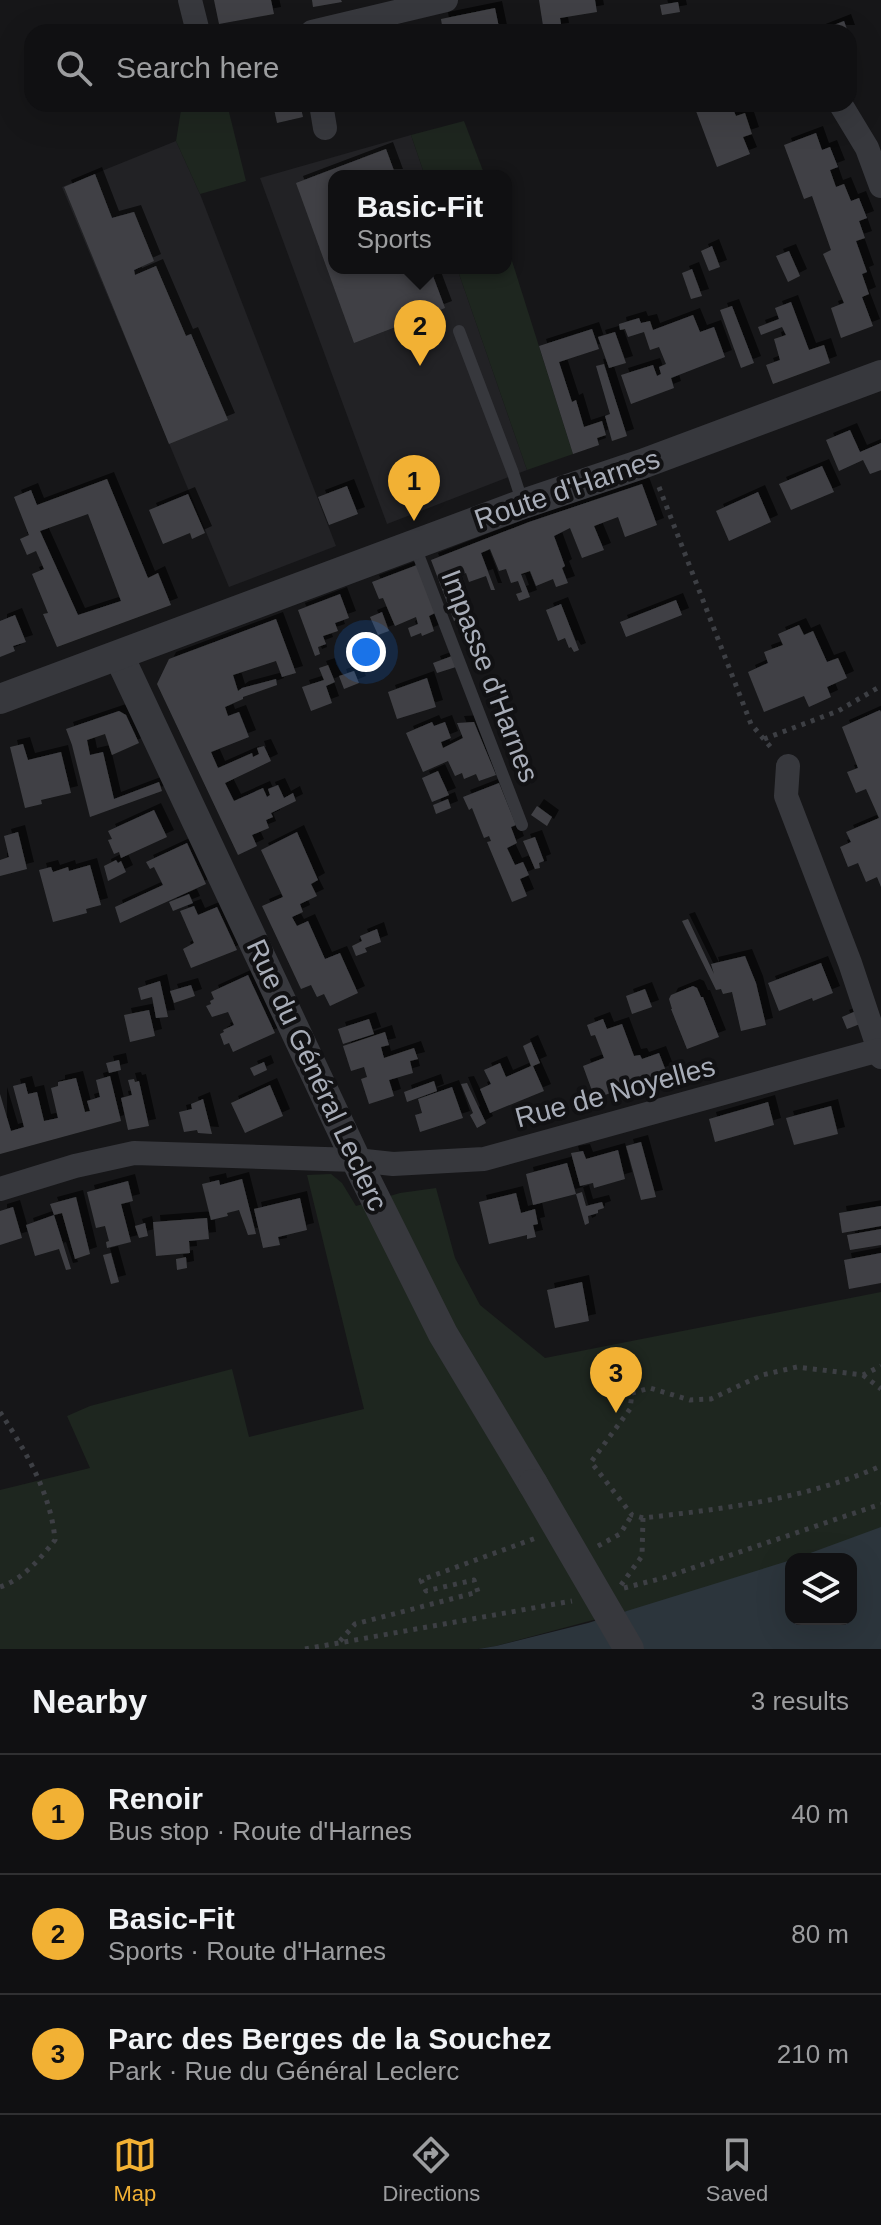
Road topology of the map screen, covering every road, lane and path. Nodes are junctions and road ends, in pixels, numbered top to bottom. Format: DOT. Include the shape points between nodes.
graph roads {
  1 [pos="190,0"];
  2 [pos="446,0"];
  3 [pos="196,24"];
  4 [pos="346,24"];
  5 [pos="322,112"];
  6 [pos="845,112"];
  7 [pos="325,128"];
  8 [pos="881,186"];
  9 [pos="459,331"];
  10 [pos="881,375"];
  11 [pos="642,464"];
  12 [pos="523,504"];
  13 [pos="414,544"];
  14 [pos="119,656"];
  15 [pos="881,686"];
  16 [pos="0,699"];
  17 [pos="764,739"];
  18 [pos="788,766"];
  19 [pos="522,825"];
  20 [pos="880,1052"];
  21 [pos="356,1160"];
  22 [pos="0,1189"];
  23 [pos="881,1366"];
  24 [pos="863,1375"];
  25 [pos="881,1389"];
  26 [pos="0,1412"];
  27 [pos="881,1466"];
  28 [pos="632,1515"];
  29 [pos="643,1518"];
  30 [pos="566,1541"];
  31 [pos="0,1587"];
  32 [pos="618,1590"];
  33 [pos="305,1649"];
  34 [pos="629,1649"];
  1 -- 3 [label="street"];
  2 -- 4 [label="street"];
  5 -- 7 [label="street"];
  6 -- 8 [label="street"];
  9 -- 12 [label="lane"];
  10 -- 11 [label="street, Route d'Harnes"];
  11 -- 12 [label="street, Route d'Harnes"];
  11 -- 17 [label="path" via="648,478 654,477 751,724"];
  12 -- 13 [label="street, Route d'Harnes"];
  13 -- 14 [label="street, Route d'Harnes"];
  13 -- 19 [label="lane, Impasse d'Harnes"];
  14 -- 16 [label="street, Route d'Harnes"];
  14 -- 21 [label="street, Rue du Général Leclerc"];
  15 -- 17 [label="path" via="838,711"];
  17 -- 18 [label="path"];
  18 -- 20 [label="street" via="786,796"];
  20 -- 21 [label="street, Rue de Noyelles" via="484,1159 393,1164"];
  21 -- 22 [label="street, Rue de Noyelles" via="134,1153"];
  21 -- 30 [label="street, Rue du Général Leclerc, bridge" via="443,1334"];
  23 -- 24 [label="path"];
  24 -- 25 [label="path"];
  24 -- 28 [label="path" via="797,1367 762,1375 711,1399 690,1400 650,1388 632,1393 630,1409 591,1462"];
  26 -- 31 [label="path" via="45,1495 55,1540 44,1555"];
  27 -- 29 [label="path" via="783,1497"];
  28 -- 29 [label="path"];
  28 -- 30 [label="path" via="620,1534 602,1545"];
  29 -- 32 [label="path" via="642,1556"];
  30 -- 33 [label="path" via="421,1580 426,1591 474,1580 478,1592 355,1624 338,1643"];
  30 -- 34 [label="street, Rue du Général Leclerc, bridge"];
}
